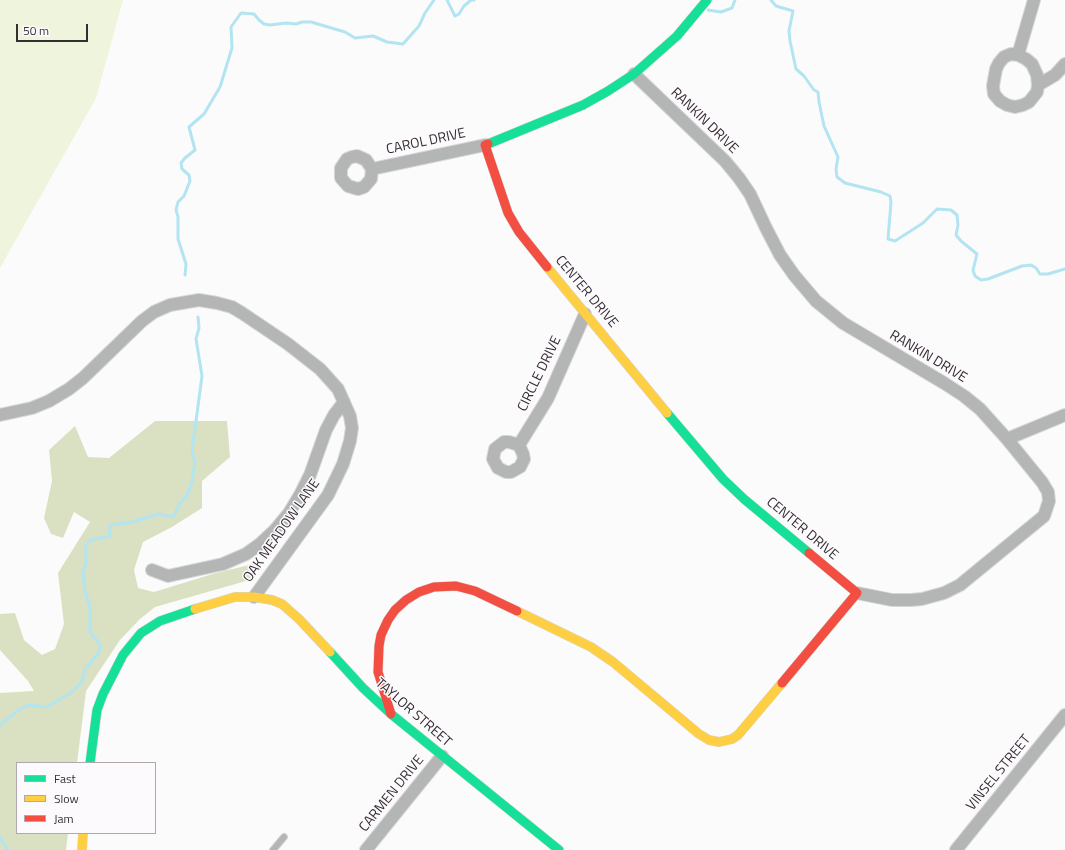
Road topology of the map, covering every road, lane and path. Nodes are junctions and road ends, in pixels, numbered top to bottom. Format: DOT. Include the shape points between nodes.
graph roads {
  1 [pos="707,0"];
  2 [pos="1034,0"];
  3 [pos="1018,55"];
  4 [pos="1065,64"];
  5 [pos="634,74"];
  6 [pos="1038,85"];
  7 [pos="485,145"];
  8 [pos="372,169"];
  9 [pos="586,314"];
  10 [pos="344,402"];
  11 [pos="0,415"];
  12 [pos="1065,415"];
  13 [pos="1007,438"];
  14 [pos="519,446"];
  15 [pos="152,570"];
  16 [pos="857,593"];
  17 [pos="254,596"];
  18 [pos="391,714"];
  19 [pos="1065,715"];
  20 [pos="442,756"];
  21 [pos="90,762"];
  22 [pos="83,834"];
  23 [pos="284,837"];
  24 [pos="82,850"];
  25 [pos="273,850"];
  26 [pos="366,850"];
  27 [pos="559,850"];
  28 [pos="956,850"];
  1 -- 5 [label="street" via="676,36"];
  2 -- 3 [label="street"];
  3 -- 6 [label="street" via="1032,64"];
  3 -- 6 [label="street" via="1011,54 999,63 994,78 994,94 1007,105 1015,107 1029,102 1037,92"];
  4 -- 6 [label="street" via="1055,75"];
  5 -- 7 [label="street" via="583,105"];
  5 -- 13 [label="street, RANKIN DRIVE" via="739,178 750,194 780,255 816,301 843,323 964,396"];
  7 -- 8 [label="street, CAROL DRIVE"];
  7 -- 9 [label="street, CENTER DRIVE" via="506,207 519,232"];
  9 -- 14 [label="street, CIRCLE DRIVE" via="548,398"];
  9 -- 16 [label="street, CENTER DRIVE" via="722,479"];
  10 -- 11 [label="street, OAK MEADOW LANE" via="338,389 320,369 276,336 232,307 199,300 170,305 154,312 69,389 32,408"];
  10 -- 15 [label="street" via="326,430 310,476 301,493 289,513 260,544 246,554 223,564 168,576"];
  10 -- 17 [label="street, OAK MEADOW LANE" via="352,428 348,451 339,474 315,514"];
  12 -- 13 [label="street"];
  13 -- 16 [label="street, RANKIN DRIVE" via="1048,492 1049,501 1044,516 960,585 944,593 922,599 892,600"];
  16 -- 18 [label="street" via="745,728 732,739 719,742 699,734 613,662 591,648 475,591 456,586 434,587 406,600 395,610 381,635 378,672"];
  17 -- 18 [label="street, TAYLOR STREET" via="272,600 291,611"];
  17 -- 21 [label="street, TAYLOR STREET" via="235,597 204,605 160,621 141,633 123,655 103,694 96,717"];
  18 -- 20 [label="street, TAYLOR STREET"];
  19 -- 28 [label="street, VINSEL STREET"];
  20 -- 26 [label="street, CARMEN DRIVE"];
  20 -- 27 [label="street, TAYLOR STREET"];
  22 -- 24 [label="street"];
  23 -- 25 [label="lane"];
}
